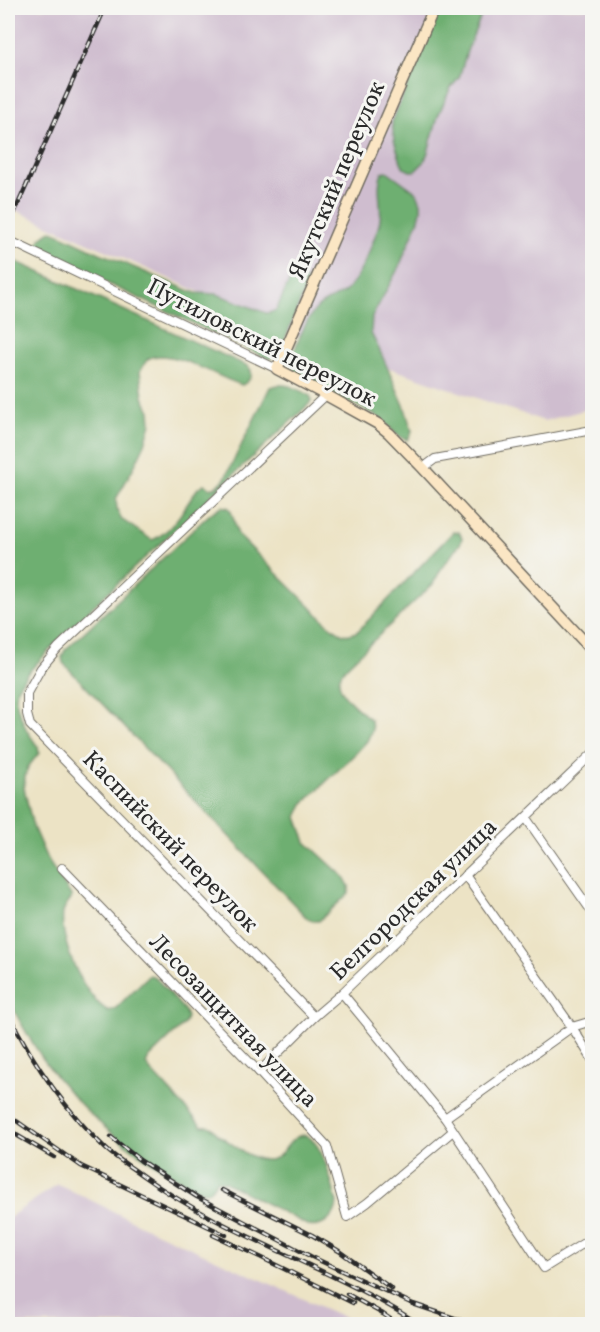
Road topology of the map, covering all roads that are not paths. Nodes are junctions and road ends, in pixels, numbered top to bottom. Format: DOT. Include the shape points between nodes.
graph roads {
  1 [pos="434,8"];
  2 [pos="8,240"];
  3 [pos="277,369"];
  4 [pos="327,395"];
  5 [pos="592,430"];
  6 [pos="423,468"];
  7 [pos="592,651"];
  8 [pos="592,754"];
  9 [pos="526,818"];
  10 [pos="62,868"];
  11 [pos="465,875"];
  12 [pos="592,912"];
  13 [pos="342,993"];
  14 [pos="314,1017"];
  15 [pos="592,1021"];
  16 [pos="572,1027"];
  17 [pos="592,1059"];
  18 [pos="259,1072"];
  19 [pos="445,1118"];
  20 [pos="453,1131"];
  21 [pos="592,1238"];
  1 -- 3 [label="main road, Якутский переулок"];
  2 -- 3 [label="street, Путиловский переулок"];
  3 -- 4 [label="main road, Путиловский переулок"];
  4 -- 6 [label="main road, Путиловский переулок" via="378,424"];
  4 -- 14 [label="street, Каспийский переулок" via="58,648 27,693 30,725"];
  5 -- 6 [label="street" via="435,459"];
  6 -- 7 [label="main road, Путиловский переулок"];
  8 -- 9 [label="street, Белгородская улица"];
  9 -- 11 [label="street, Белгородская улица"];
  9 -- 12 [label="street"];
  10 -- 18 [label="street, Лесозащитная улица"];
  11 -- 13 [label="street, Белгородская улица"];
  11 -- 16 [label="street"];
  13 -- 14 [label="street, Белгородская улица"];
  13 -- 19 [label="street"];
  14 -- 18 [label="street, Белгородская улица"];
  15 -- 16 [label="street"];
  16 -- 17 [label="street"];
  16 -- 19 [label="street"];
  18 -- 20 [label="street, Лесозащитная улица" via="327,1146 347,1217"];
  19 -- 20 [label="street"];
  20 -- 21 [label="street" via="544,1268"];
}
